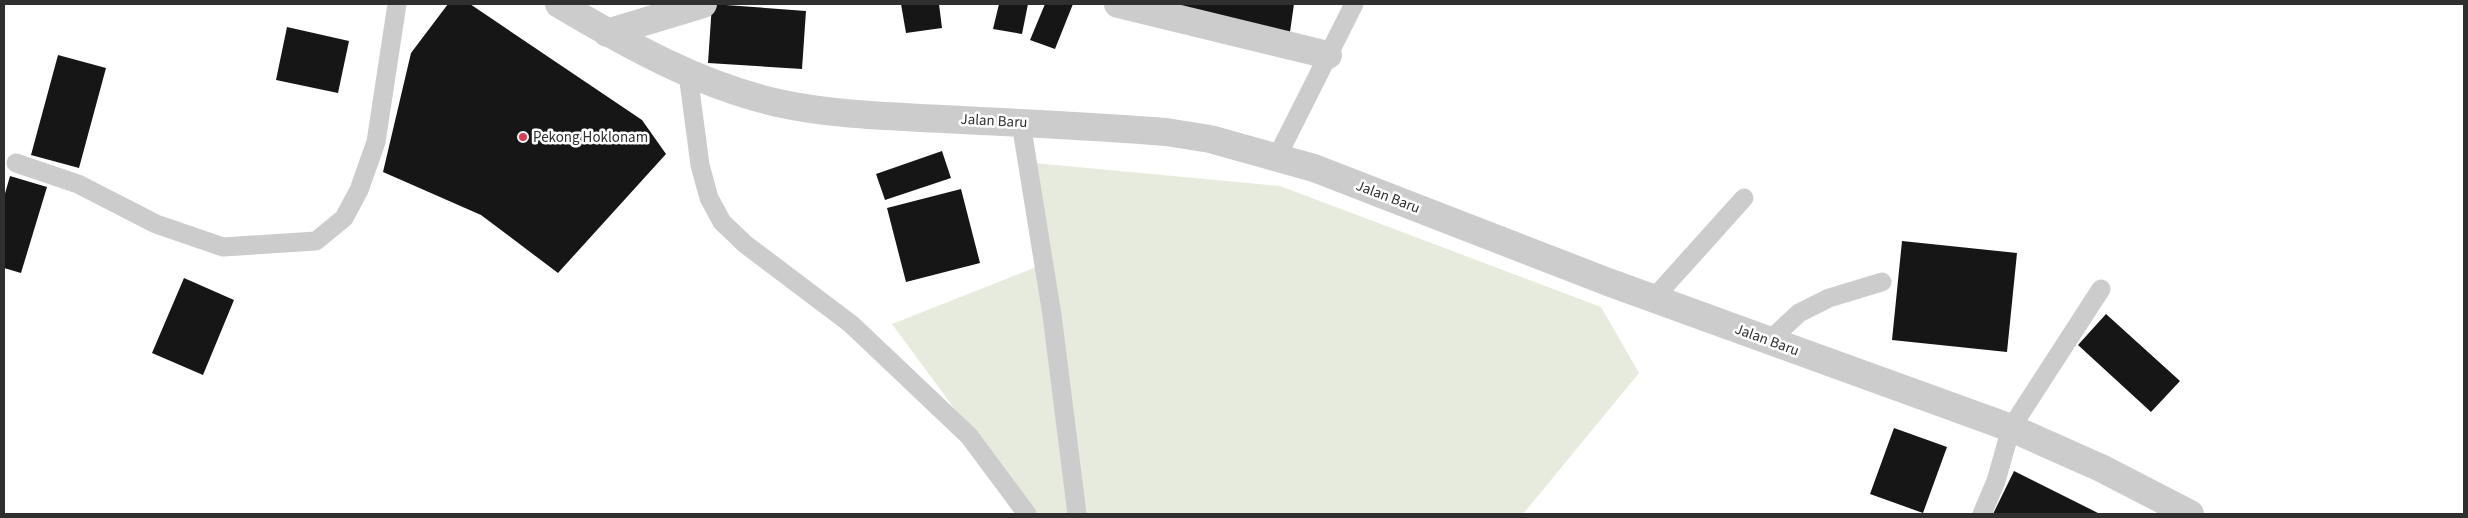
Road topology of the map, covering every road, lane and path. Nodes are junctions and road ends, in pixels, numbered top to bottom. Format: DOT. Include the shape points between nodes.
graph roads {
  1 [pos="397,4"];
  2 [pos="559,4"];
  3 [pos="703,4"];
  4 [pos="1118,4"];
  5 [pos="1354,4"];
  6 [pos="607,33"];
  7 [pos="1328,55"];
  8 [pos="688,74"];
  9 [pos="1021,123"];
  10 [pos="1277,157"];
  11 [pos="16,163"];
  12 [pos="1744,198"];
  13 [pos="1882,282"];
  14 [pos="2100,289"];
  15 [pos="1654,298"];
  16 [pos="1769,341"];
  17 [pos="2011,428"];
  18 [pos="1027,514"];
  19 [pos="1077,514"];
  20 [pos="1982,514"];
  21 [pos="2190,514"];
  1 -- 11 [label="lane" via="376,142 359,190 344,218 316,241 223,247 156,224 78,184"];
  2 -- 6 [label="street, Jalan Baru"];
  3 -- 6 [label="street"];
  4 -- 7 [label="street"];
  5 -- 7 [label="lane"];
  6 -- 8 [label="street, Jalan Baru"];
  7 -- 10 [label="lane"];
  8 -- 9 [label="street, Jalan Baru" via="754,97 804,107 885,116"];
  8 -- 18 [label="lane" via="700,165 709,198 722,222 745,244 851,324 969,436"];
  9 -- 10 [label="street, Jalan Baru" via="1166,132 1210,139"];
  9 -- 19 [label="lane" via="1052,315"];
  10 -- 15 [label="street, Jalan Baru" via="1314,168"];
  12 -- 15 [label="lane"];
  13 -- 16 [label="lane" via="1828,298 1799,313"];
  14 -- 17 [label="lane"];
  15 -- 16 [label="street, Jalan Baru"];
  16 -- 17 [label="street, Jalan Baru"];
  17 -- 20 [label="lane" via="1996,481"];
  17 -- 21 [label="street, Jalan Baru" via="2093,464"];
}
